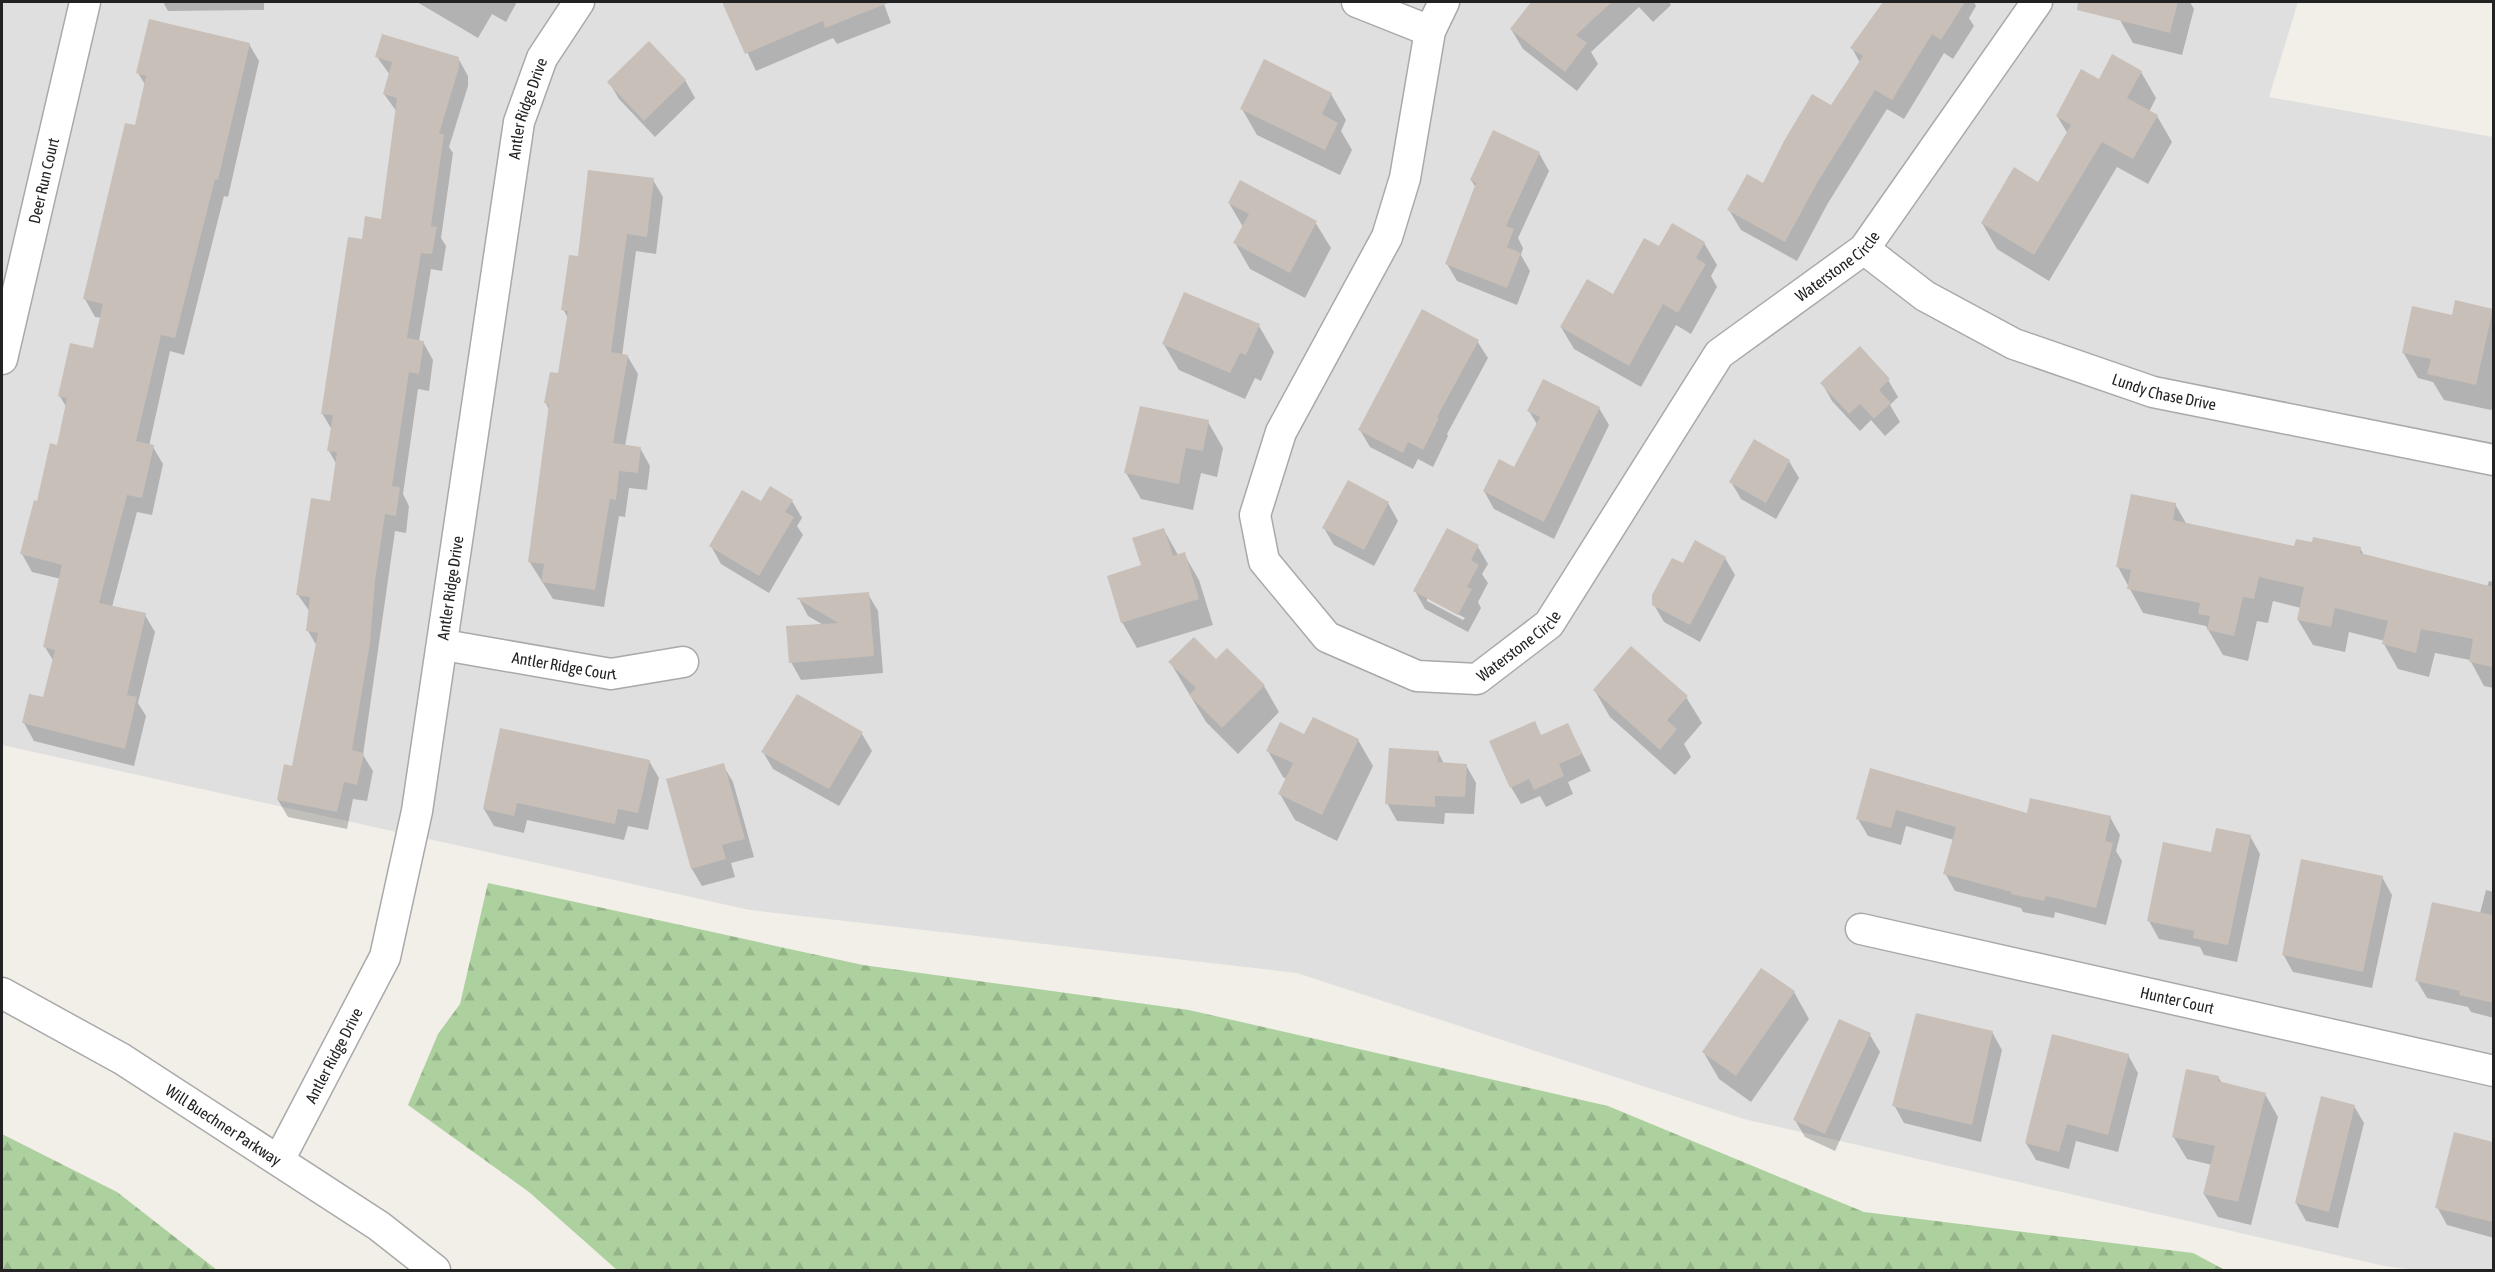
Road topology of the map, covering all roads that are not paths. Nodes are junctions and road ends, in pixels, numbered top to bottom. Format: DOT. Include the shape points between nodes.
graph roads {
  1 [pos="85,2"];
  2 [pos="579,2"];
  3 [pos="1358,2"];
  4 [pos="1444,2"];
  5 [pos="2037,2"];
  6 [pos="1430,31"];
  7 [pos="1864,249"];
  8 [pos="2,359"];
  9 [pos="2493,460"];
  10 [pos="444,645"];
  11 [pos="683,663"];
  12 [pos="1861,928"];
  13 [pos="2,993"];
  14 [pos="2493,1071"];
  15 [pos="279,1160"];
  16 [pos="435,1270"];
  1 -- 8 [label="street, Deer Run Court"];
  2 -- 10 [label="street, Antler Ridge Drive" via="542,58 519,122"];
  3 -- 6 [label="street"];
  4 -- 6 [label="street, Waterstone Circle"];
  5 -- 7 [label="street, Waterstone Circle"];
  6 -- 7 [label="street, Waterstone Circle" via="1405,178 1387,237 1281,432 1255,515 1264,561 1327,637 1417,676 1477,679 1550,624 1719,354"];
  7 -- 9 [label="street, Lundy Chase Drive" via="1925,296 2014,344 2153,392"];
  10 -- 11 [label="street, Antler Ridge Court" via="611,674"];
  10 -- 15 [label="street, Antler Ridge Drive" via="417,811 385,957"];
  12 -- 14 [label="street, Hunter Court"];
  13 -- 15 [label="street, Will Buechner Parkway" via="122,1059"];
  15 -- 16 [label="street, Will Buechner Parkway" via="379,1226"];
}
